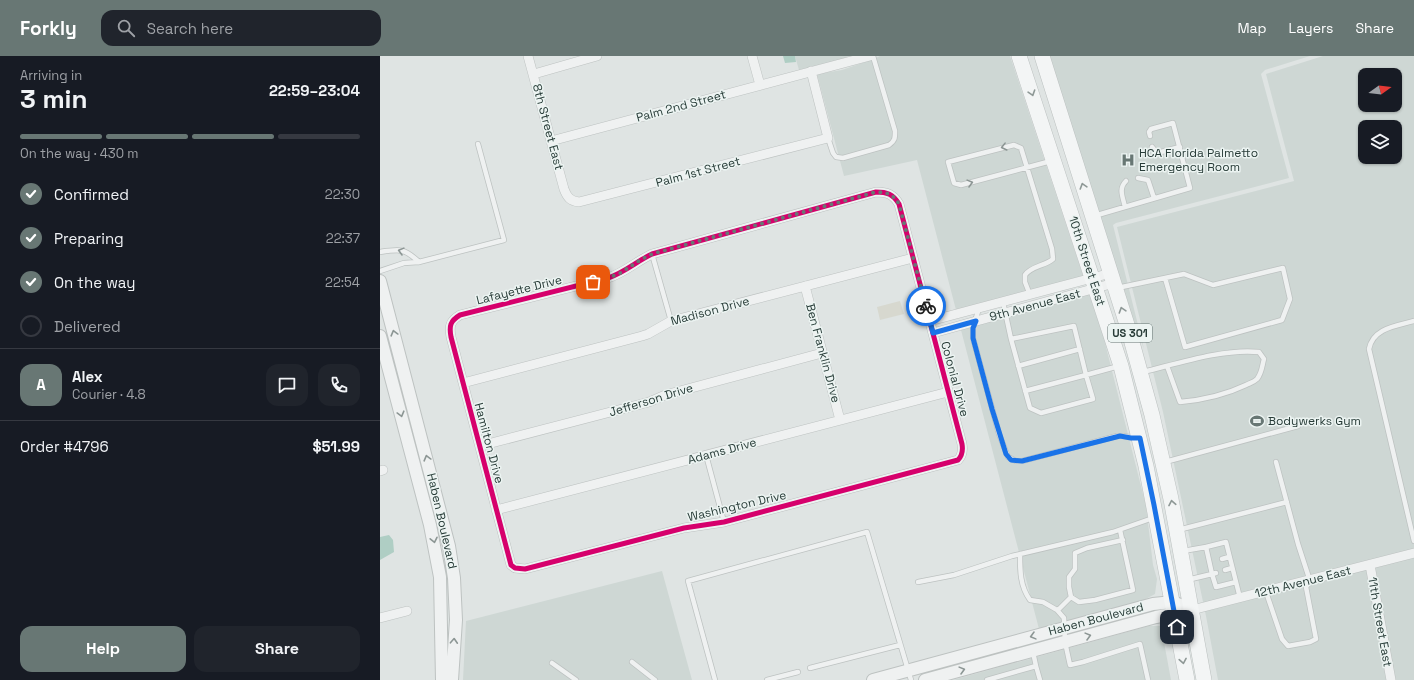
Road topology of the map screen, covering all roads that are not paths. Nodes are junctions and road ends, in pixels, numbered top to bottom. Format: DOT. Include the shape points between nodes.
graph roads {
  1 [pos="528,56"];
  2 [pos="597,56"];
  3 [pos="752,56"];
  4 [pos="858,56"];
  5 [pos="870,56"];
  6 [pos="873,56"];
  7 [pos="1019,56"];
  8 [pos="1032,56"];
  9 [pos="1042,56"];
  10 [pos="844,64"];
  11 [pos="812,71"];
  12 [pos="534,74"];
  13 [pos="760,85"];
  14 [pos="1150,136"];
  15 [pos="828,138"];
  16 [pos="551,141"];
  17 [pos="478,144"];
  18 [pos="1152,147"];
  19 [pos="1180,147"];
  20 [pos="1075,160"];
  21 [pos="1054,161"];
  22 [pos="1027,168"];
  23 [pos="1138,178"];
  24 [pos="1126,181"];
  25 [pos="890,194"];
  26 [pos="569,198"];
  27 [pos="1154,198"];
  28 [pos="1125,207"];
  29 [pos="1093,216"];
  30 [pos="380,252"];
  31 [pos="652,254"];
  32 [pos="913,258"];
  33 [pos="419,262"];
  34 [pos="380,271"];
  35 [pos="1165,278"];
  36 [pos="380,281"];
  37 [pos="1113,282"];
  38 [pos="1095,283"];
  39 [pos="805,286"];
  40 [pos="1030,295"];
  41 [pos="1003,302"];
  42 [pos="979,308"];
  43 [pos="1006,313"];
  44 [pos="672,321"];
  45 [pos="930,321"];
  46 [pos="976,321"];
  47 [pos="1414,321"];
  48 [pos="452,322"];
  49 [pos="933,333"];
  50 [pos="380,336"];
  51 [pos="1011,339"];
  52 [pos="1080,349"];
  53 [pos="822,353"];
  54 [pos="1018,366"];
  55 [pos="1121,366"];
  56 [pos="1167,366"];
  57 [pos="1141,373"];
  58 [pos="1086,375"];
  59 [pos="463,382"];
  60 [pos="409,388"];
  61 [pos="1025,391"];
  62 [pos="396,392"];
  63 [pos="948,392"];
  64 [pos="840,420"];
  65 [pos="1298,426"];
  66 [pos="1140,438"];
  67 [pos="480,446"];
  68 [pos="706,455"];
  69 [pos="961,456"];
  70 [pos="1164,462"];
  71 [pos="1276,462"];
  72 [pos="1287,502"];
  73 [pos="496,510"];
  74 [pos="1156,517"];
  75 [pos="724,522"];
  76 [pos="1120,530"];
  77 [pos="1177,531"];
  78 [pos="1413,535"];
  79 [pos="1123,540"];
  80 [pos="1414,541"];
  81 [pos="1206,547"];
  82 [pos="1181,552"];
  83 [pos="1414,553"];
  84 [pos="1020,554"];
  85 [pos="1229,557"];
  86 [pos="1222,559"];
  87 [pos="1370,565"];
  88 [pos="515,568"];
  89 [pos="1232,568"];
  90 [pos="1225,570"];
  91 [pos="1214,573"];
  92 [pos="1186,581"];
  93 [pos="1310,581"];
  94 [pos="918,582"];
  95 [pos="1236,582"];
  96 [pos="1266,592"];
  97 [pos="1071,597"];
  98 [pos="1240,598"];
  99 [pos="1174,608"];
  100 [pos="1058,610"];
  101 [pos="1192,610"];
  102 [pos="407,611"];
  103 [pos="380,618"];
  104 [pos="1065,628"];
  105 [pos="1065,642"];
  106 [pos="900,645"];
  107 [pos="1033,651"];
  108 [pos="552,662"];
  109 [pos="632,662"];
  110 [pos="1036,666"];
  111 [pos="810,668"];
  112 [pos="798,672"];
  113 [pos="909,675"];
  114 [pos="940,678"];
  115 [pos="442,680"];
  116 [pos="452,680"];
  117 [pos="576,680"];
  118 [pos="655,680"];
  119 [pos="715,680"];
  120 [pos="767,680"];
  121 [pos="873,680"];
  122 [pos="925,680"];
  123 [pos="987,680"];
  124 [pos="1040,680"];
  125 [pos="1148,680"];
  126 [pos="1187,680"];
  127 [pos="1204,680"];
  128 [pos="1391,680"];
  1 -- 12 [label="street, 8th Street East"];
  2 -- 12 [label="street"];
  3 -- 13 [label="street"];
  4 -- 10 [label="street"];
  5 -- 10 [label="street"];
  6 -- 15 [label="lane" via="895,131 893,142 843,158 836,157"];
  7 -- 21 [label="main road, 10th Street East / US 301, one-way"];
  8 -- 20 [label="main road" via="1051,112"];
  9 -- 20 [label="main road, 10th Street East / US 301"];
  10 -- 11 [label="street, Palm 2nd Street"];
  11 -- 13 [label="street, Palm 2nd Street"];
  11 -- 15 [label="street"];
  12 -- 16 [label="street, 8th Street East"];
  13 -- 16 [label="street, Palm 2nd Street"];
  14 -- 19 [label="lane" via="1151,129 1173,123"];
  15 -- 26 [label="street, Palm 1st Street" via="584,202 573,202"];
  16 -- 26 [label="street, 8th Street East" via="564,189"];
  17 -- 33 [label="lane" via="504,240"];
  18 -- 19 [label="lane" via="1157,153"];
  19 -- 27 [label="lane" via="1190,188"];
  29 -- 20 [label="main road, 10th Street East / US 301, one-way"];
  21 -- 22 [label="lane"];
  21 -- 38 [label="main road, 10th Street East / US 301"];
  22 -- 22 [label="lane, one-way" via="1021,148 1014,145 948,162 954,183 961,185"];
  22 -- 40 [label="lane" via="1053,259 1024,275"];
  23 -- 27 [label="lane" via="1148,180"];
  24 -- 28 [label="lane" via="1121,189"];
  25 -- 31 [label="street, Lafayette Drive" via="876,192"];
  25 -- 32 [label="street, Colonial Drive" via="899,204"];
  27 -- 28 [label="lane"];
  28 -- 29 [label="lane"];
  29 -- 37 [label="main road, 10th Street East / US 301"];
  33 -- 30 [label="lane, one-way" via="402,250"];
  31 -- 44 [label="lane"];
  31 -- 48 [label="street, Lafayette Drive" via="608,278 460,315"];
  32 -- 39 [label="street, Madison Drive"];
  32 -- 45 [label="street, Colonial Drive"];
  33 -- 34 [label="lane" via="404,262"];
  35 -- 35 [label="lane" via="1184,274 1213,285 1283,268 1290,299 1282,320 1185,347"];
  35 -- 37 [label="lane"];
  60 -- 36 [label="street, Haben Boulevard, one-way"];
  37 -- 38 [label="street, 9th Avenue East"];
  57 -- 37 [label="main road, 10th Street East / US 301, one-way"];
  38 -- 40 [label="street, 9th Avenue East"];
  38 -- 43 [label="street, 9th Avenue East"];
  38 -- 55 [label="main road, 10th Street East / US 301"];
  39 -- 44 [label="street, Madison Drive"];
  39 -- 53 [label="street, Ben Franklin Drive"];
  40 -- 41 [label="street, 9th Avenue East"];
  41 -- 42 [label="street, 9th Avenue East"];
  41 -- 43 [label="lane"];
  42 -- 45 [label="street, 9th Avenue East"];
  42 -- 46 [label="lane"];
  43 -- 46 [label="street, 9th Avenue East"];
  43 -- 51 [label="lane"];
  44 -- 59 [label="street, Madison Drive" via="642,336"];
  45 -- 49 [label="street, Colonial Drive"];
  46 -- 49 [label="street, 9th Avenue East"];
  46 -- 66 [label="lane" via="973,338 1008,458 1022,461 1120,436"];
  47 -- 78 [label="lane" via="1376,334 1369,349"];
  48 -- 59 [label="street, Hamilton Drive" via="451,337"];
  49 -- 63 [label="street, Colonial Drive"];
  50 -- 62 [label="street, Haben Boulevard"];
  51 -- 52 [label="lane" via="1074,326"];
  51 -- 54 [label="lane"];
  52 -- 54 [label="lane"];
  52 -- 58 [label="lane"];
  53 -- 64 [label="street, Ben Franklin Drive"];
  53 -- 67 [label="street, Jefferson Drive"];
  54 -- 61 [label="lane"];
  55 -- 58 [label="lane"];
  55 -- 66 [label="main road, 10th Street East / US 301"];
  55 -- 70 [label="main road" via="1134,380 1154,452"];
  56 -- 56 [label="lane" via="1246,350 1259,352 1264,359 1262,371 1256,380 1216,396 1180,402"];
  56 -- 57 [label="lane"];
  57 -- 70 [label="main road, 10th Street East / US 301"];
  58 -- 61 [label="lane"];
  58 -- 61 [label="lane" via="1093,400 1041,413 1030,408"];
  59 -- 67 [label="street, Hamilton Drive"];
  60 -- 62 [label="street"];
  116 -- 60 [label="street, Haben Boulevard, one-way" via="456,620 454,578 444,524"];
  62 -- 115 [label="street, Haben Boulevard, one-way" via="436,552 441,596"];
  63 -- 64 [label="street, Adams Drive"];
  63 -- 69 [label="street, Colonial Drive" via="962,444"];
  64 -- 68 [label="street, Adams Drive"];
  65 -- 70 [label="lane"];
  66 -- 74 [label="main road, 10th Street East / US 301"];
  67 -- 73 [label="street, Hamilton Drive"];
  68 -- 73 [label="street, Adams Drive"];
  68 -- 75 [label="lane"];
  69 -- 75 [label="street, Washington Drive" via="954,462"];
  77 -- 70 [label="main road, 10th Street East / US 301, one-way"];
  71 -- 72 [label="lane"];
  72 -- 77 [label="lane"];
  72 -- 93 [label="lane"];
  73 -- 88 [label="street, Hamilton Drive" via="509,560"];
  74 -- 76 [label="lane"];
  74 -- 99 [label="main road, 10th Street East / US 301"];
  75 -- 88 [label="street, Washington Drive" via="684,528 525,569"];
  76 -- 79 [label="lane"];
  76 -- 84 [label="lane"];
  77 -- 82 [label="main road, 10th Street East / US 301"];
  78 -- 80 [label="lane"];
  79 -- 97 [label="lane" via="1075,553 1075,569 1069,577"];
  79 -- 97 [label="lane" via="1133,590 1079,602"];
  81 -- 82 [label="lane"];
  81 -- 85 [label="lane" via="1226,542"];
  81 -- 91 [label="lane"];
  82 -- 92 [label="main road, 10th Street East / US 301"];
  83 -- 87 [label="street, 12th Avenue East"];
  84 -- 94 [label="lane" via="954,575"];
  84 -- 100 [label="lane" via="1020,575 1030,600 1043,602"];
  85 -- 86 [label="lane"];
  85 -- 89 [label="lane"];
  87 -- 93 [label="street, 12th Avenue East"];
  87 -- 128 [label="street, 11th Street East"];
  89 -- 90 [label="lane"];
  89 -- 95 [label="lane"];
  91 -- 92 [label="lane"];
  91 -- 95 [label="lane" via="1216,587"];
  92 -- 101 [label="main road, 10th Street East / US 301"];
  93 -- 96 [label="street, 12th Avenue East"];
  93 -- 96 [label="lane" via="1306,587 1316,639 1310,642 1288,646 1282,639"];
  95 -- 98 [label="lane"];
  96 -- 98 [label="street, 12th Avenue East"];
  97 -- 100 [label="lane"];
  98 -- 101 [label="street, 12th Avenue East"];
  99 -- 101 [label="street, Haben Boulevard"];
  99 -- 104 [label="street, Haben Boulevard" via="1153,604"];
  105 -- 99 [label="street, Haben Boulevard, one-way" via="1156,617"];
  99 -- 126 [label="main road, 10th Street East / US 301, one-way"];
  100 -- 104 [label="lane" via="1064,618"];
  101 -- 127 [label="main road, 10th Street East / US 301"];
  102 -- 103 [label="street"];
  104 -- 105 [label="lane"];
  104 -- 113 [label="street, Haben Boulevard, one-way"];
  105 -- 107 [label="street, Haben Boulevard"];
  105 -- 125 [label="lane" via="1070,665 1140,644"];
  106 -- 111 [label="lane"];
  106 -- 113 [label="lane"];
  106 -- 119 [label="lane" via="867,532 688,581"];
  107 -- 110 [label="lane"];
  114 -- 107 [label="street, Haben Boulevard, one-way"];
  108 -- 117 [label="lane"];
  109 -- 118 [label="lane"];
  110 -- 123 [label="lane"];
  110 -- 124 [label="lane"];
  112 -- 120 [label="lane"];
  113 -- 121 [label="street, Haben Boulevard"];
  114 -- 122 [label="street, Haben Boulevard"];
}
